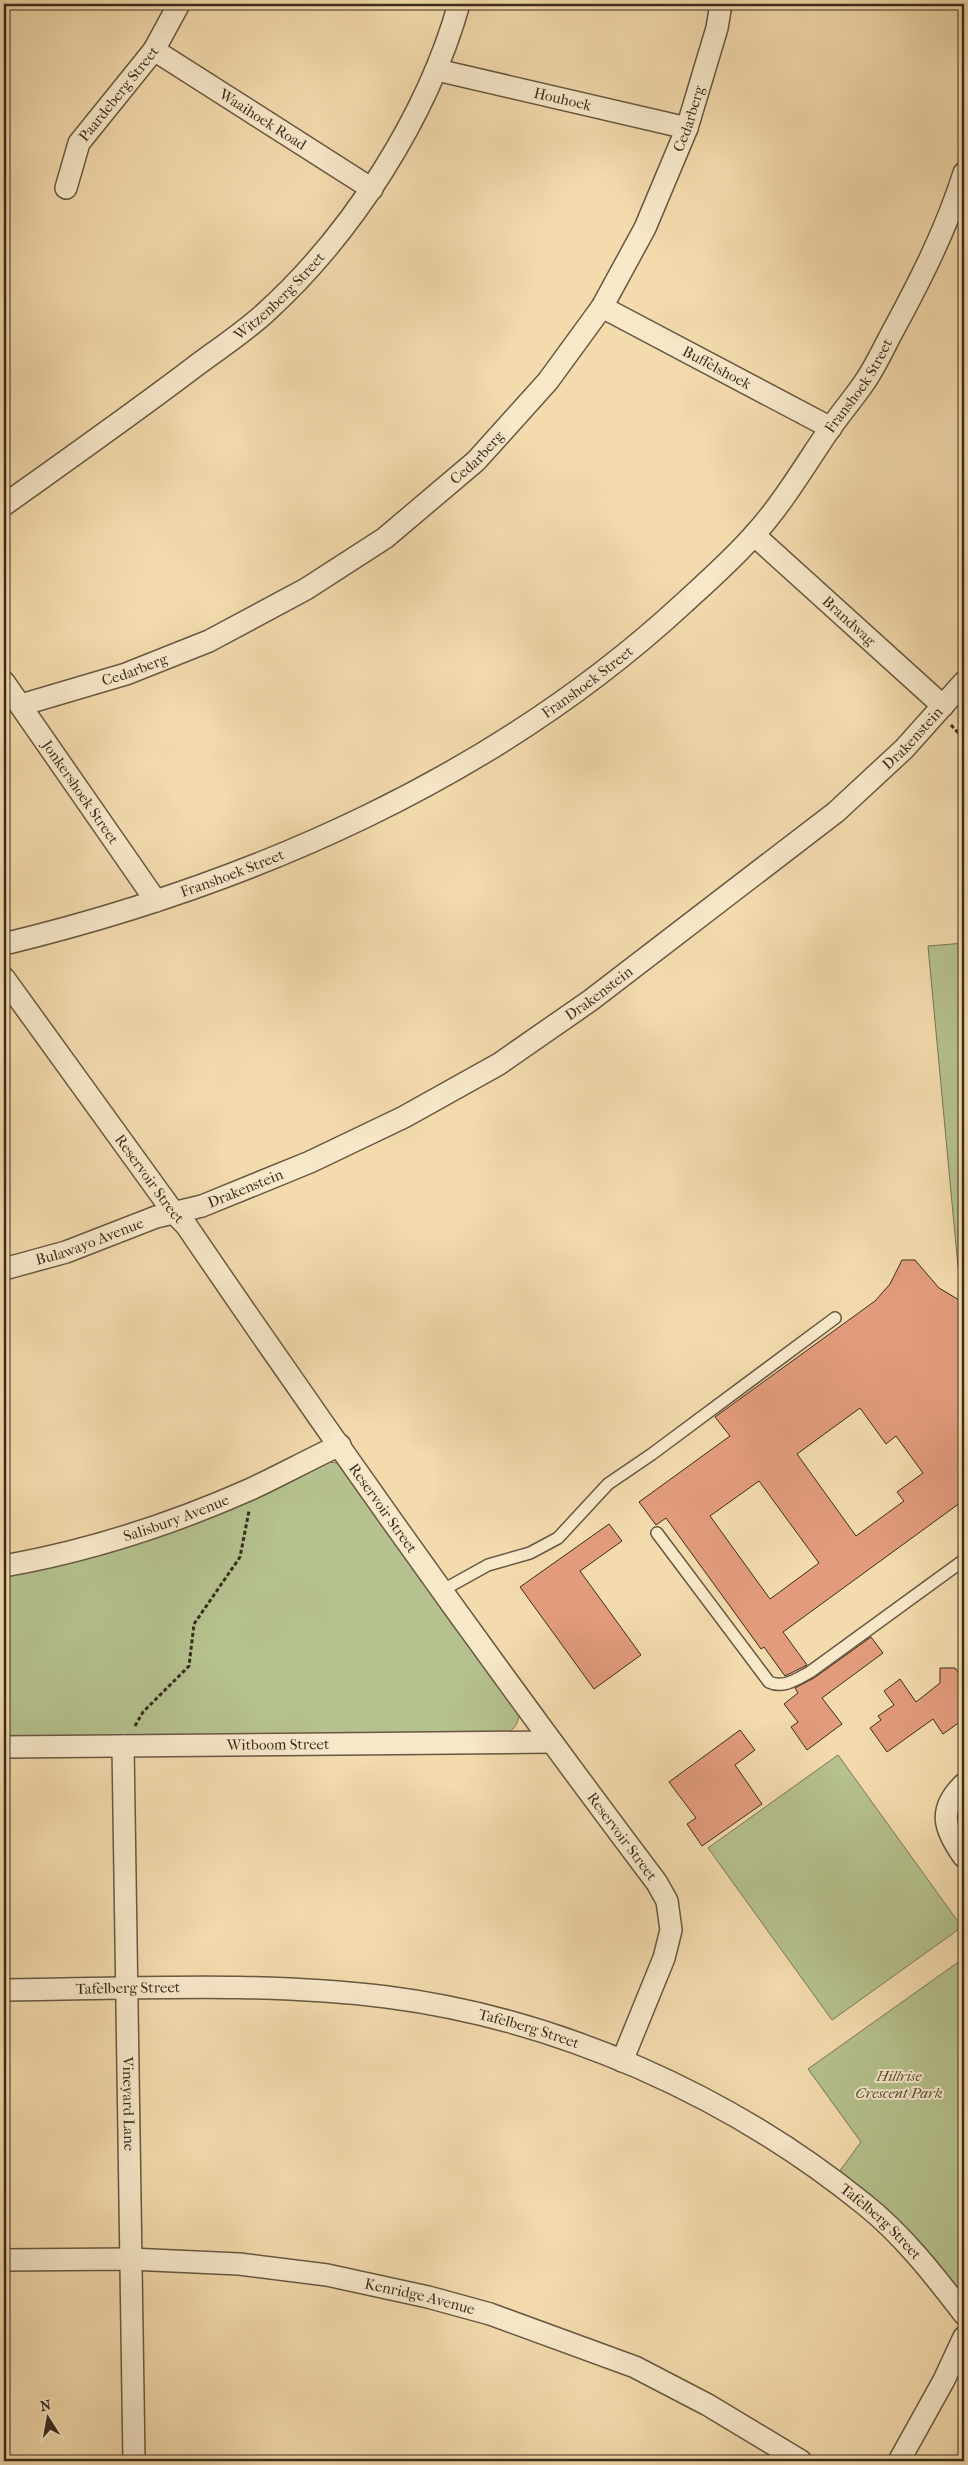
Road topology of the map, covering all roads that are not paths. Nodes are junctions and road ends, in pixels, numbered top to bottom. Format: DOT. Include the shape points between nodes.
graph roads {
  1 [pos="179,4"];
  2 [pos="459,4"];
  3 [pos="721,4"];
  4 [pos="154,50"];
  5 [pos="437,70"];
  6 [pos="687,128"];
  7 [pos="964,173"];
  8 [pos="66,188"];
  9 [pos="372,188"];
  10 [pos="602,307"];
  11 [pos="830,428"];
  12 [pos="4,505"];
  13 [pos="754,535"];
  14 [pos="4,682"];
  15 [pos="964,682"];
  16 [pos="21,705"];
  17 [pos="943,706"];
  18 [pos="156,901"];
  19 [pos="4,944"];
  20 [pos="4,978"];
  21 [pos="174,1212"];
  22 [pos="4,1269"];
  23 [pos="835,1318"];
  24 [pos="340,1445"];
  25 [pos="657,1533"];
  26 [pos="964,1560"];
  27 [pos="4,1566"];
  28 [pos="444,1590"];
  29 [pos="551,1742"];
  30 [pos="124,1746"];
  31 [pos="4,1747"];
  32 [pos="964,1784"];
  33 [pos="964,1857"];
  34 [pos="128,1989"];
  35 [pos="4,1990"];
  36 [pos="622,2061"];
  37 [pos="130,2259"];
  38 [pos="4,2260"];
  39 [pos="964,2314"];
  40 [pos="964,2337"];
  41 [pos="134,2461"];
  42 [pos="801,2461"];
  43 [pos="899,2461"];
  1 -- 4 [label="street, Paardeberg Street"];
  2 -- 5 [label="street, Witzenberg Street"];
  3 -- 6 [label="street, Cedarberg"];
  4 -- 8 [label="street, Paardeberg Street" via="79,143"];
  4 -- 9 [label="street, Waaihoek Road"];
  5 -- 6 [label="street, Houhoek"];
  5 -- 9 [label="street, Witzenberg Street"];
  6 -- 10 [label="street, Cedarberg" via="645,228"];
  7 -- 11 [label="street, Franshoek Street" via="919,283 866,382"];
  9 -- 12 [label="street, Witzenberg Street" via="302,277 264,314 123,421"];
  10 -- 11 [label="street, Buffelshoek"];
  10 -- 16 [label="street, Cedarberg" via="548,380 476,461 385,538 306,589 209,641 126,674"];
  11 -- 13 [label="street, Franshoek Street"];
  13 -- 17 [label="street, Brandwag"];
  13 -- 18 [label="street, Franshoek Street" via="652,632 576,693 498,746 342,827 227,876"];
  14 -- 16 [label="street, Jonkershoek Street"];
  15 -- 17 [label="street, Drakenstein"];
  16 -- 18 [label="street, Jonkershoek Street"];
  17 -- 21 [label="street, Drakenstein" via="904,749 836,812 591,1000 499,1064 404,1117 310,1162 202,1206"];
  18 -- 19 [label="street, Franshoek Street"];
  20 -- 21 [label="street, Reservoir Street"];
  21 -- 22 [label="street, Bulawayo Avenue" via="66,1252"];
  21 -- 24 [label="street, Reservoir Street"];
  23 -- 28 [label="lane" via="608,1484 558,1538 530,1553 488,1566"];
  24 -- 27 [label="street, Salisbury Avenue" via="253,1488 192,1513 121,1538"];
  24 -- 28 [label="street, Reservoir Street"];
  25 -- 26 [label="lane" via="769,1682 778,1685 810,1672"];
  28 -- 29 [label="street, Reservoir Street"];
  29 -- 30 [label="street, Witboom Street"];
  29 -- 36 [label="street, Reservoir Street" via="667,1902 671,1930 664,1958"];
  30 -- 31 [label="street, Witboom Street"];
  30 -- 34 [label="street, Vineyard Lane"];
  32 -- 33 [label="street" via="948,1803 946,1814 952,1840"];
  34 -- 35 [label="street, Tafelberg Street"];
  34 -- 36 [label="street, Tafelberg Street" via="251,1988 386,1997 446,2006 493,2018"];
  34 -- 37 [label="street, Vineyard Lane"];
  36 -- 39 [label="street, Tafelberg Street" via="727,2111 808,2163 865,2205 914,2252"];
  37 -- 38 [label="street, Kenridge Avenue"];
  37 -- 41 [label="street, Vineyard Lane"];
  37 -- 42 [label="street, Kenridge Avenue" via="239,2264 327,2275 490,2314 635,2366"];
  40 -- 43 [label="street"];
}
